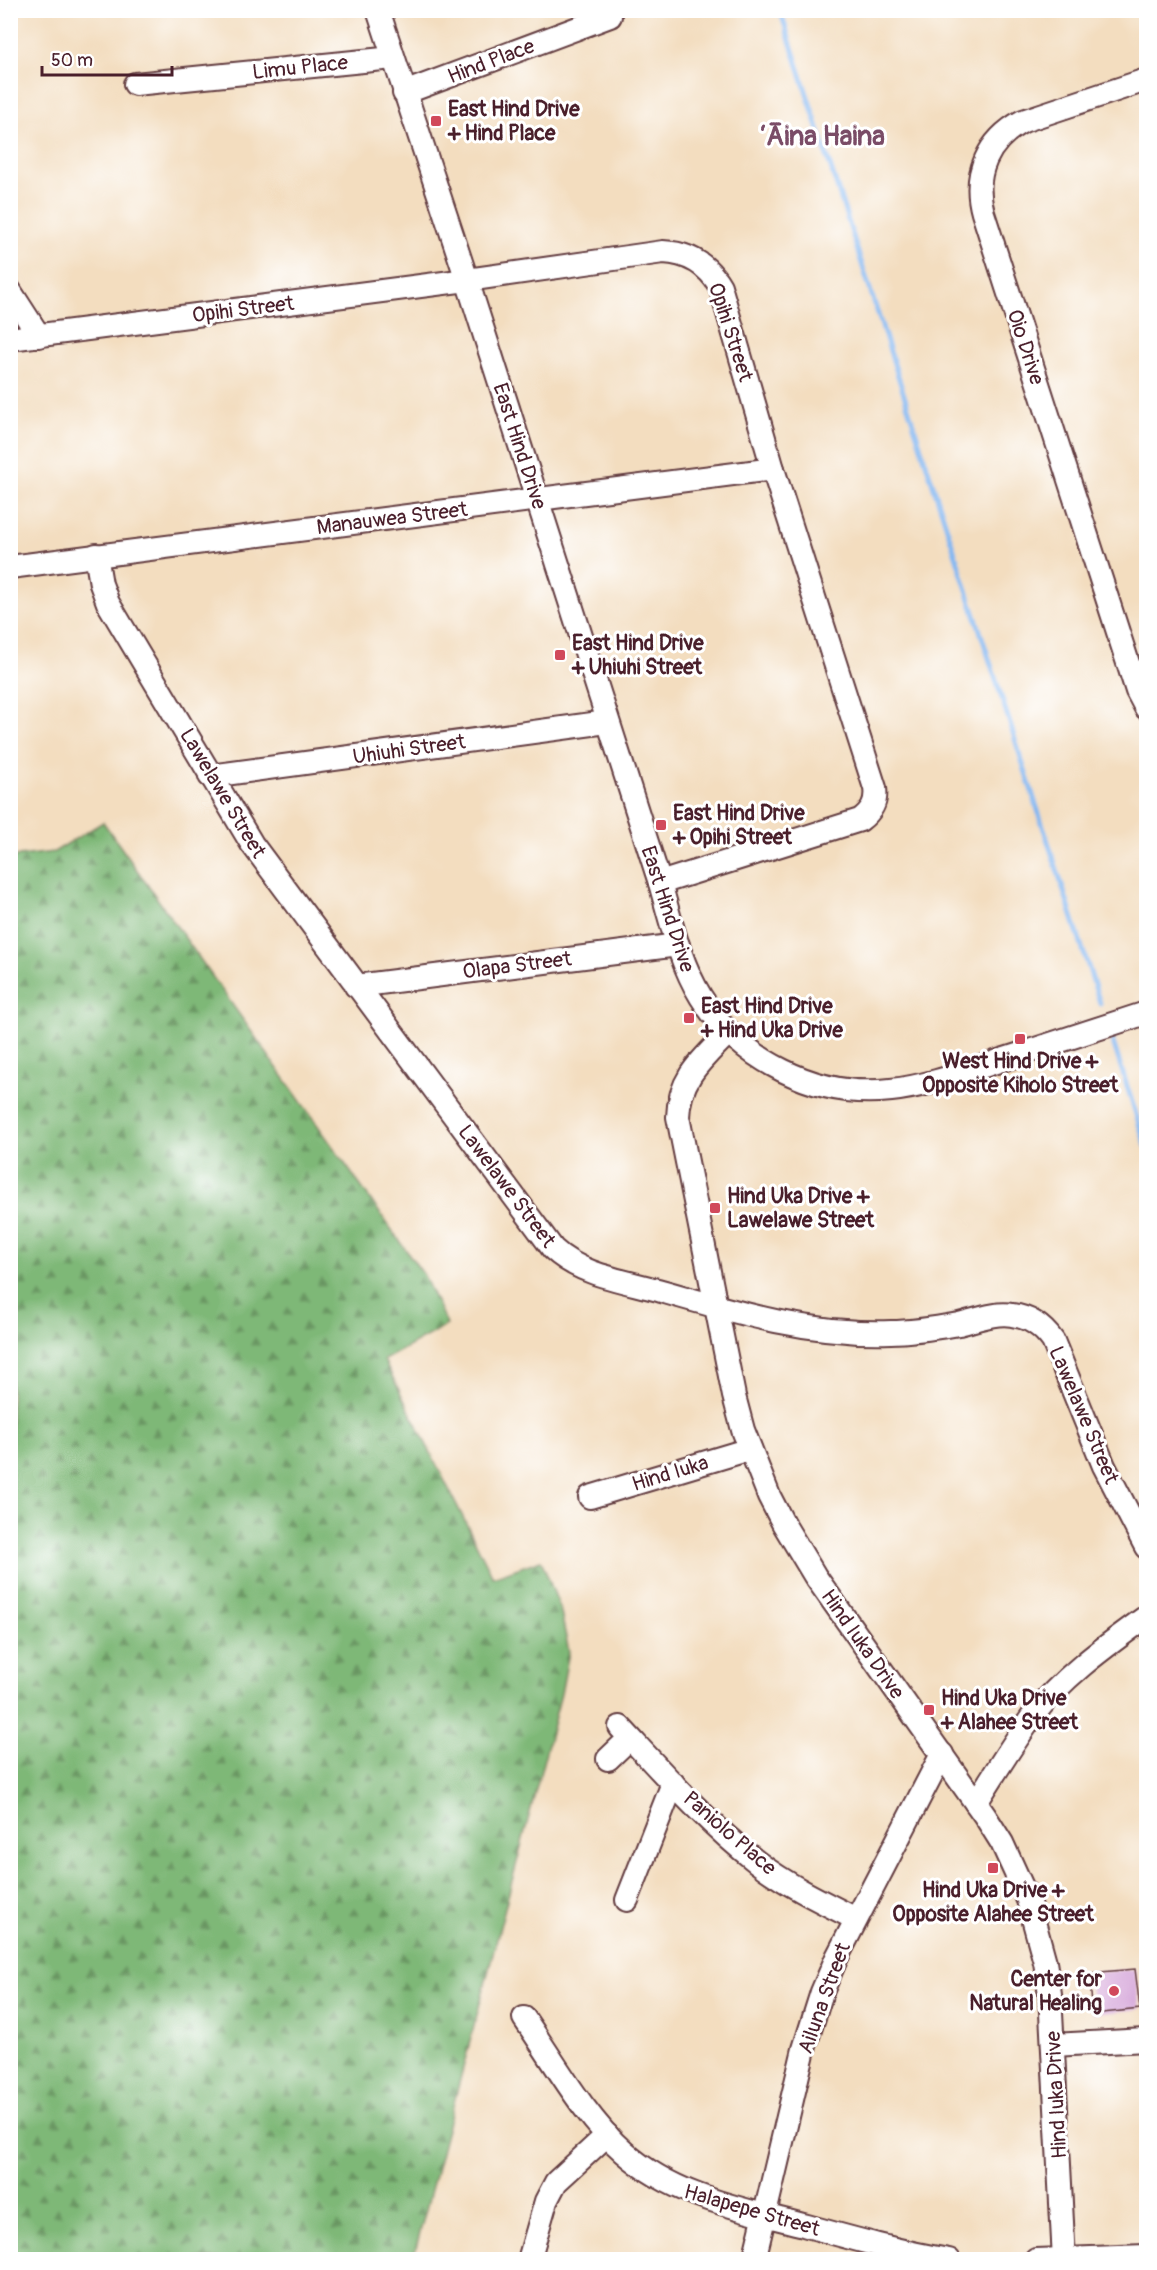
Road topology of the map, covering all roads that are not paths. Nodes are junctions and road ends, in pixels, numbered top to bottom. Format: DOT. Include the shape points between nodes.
graph roads {
  1 [pos="378,10"];
  2 [pos="610,15"];
  3 [pos="393,58"];
  4 [pos="1146,80"];
  5 [pos="135,84"];
  6 [pos="404,93"];
  7 [pos="467,280"];
  8 [pos="10,291"];
  9 [pos="39,336"];
  10 [pos="10,339"];
  11 [pos="773,469"];
  12 [pos="538,500"];
  13 [pos="96,555"];
  14 [pos="10,567"];
  15 [pos="1146,708"];
  16 [pos="607,722"];
  17 [pos="210,776"];
  18 [pos="660,883"];
  19 [pos="678,945"];
  20 [pos="356,986"];
  21 [pos="1146,1013"];
  22 [pos="729,1032"];
  23 [pos="716,1307"];
  24 [pos="750,1449"];
  25 [pos="590,1497"];
  26 [pos="1146,1547"];
  27 [pos="1146,1617"];
  28 [pos="942,1754"];
  29 [pos="608,1759"];
  30 [pos="674,1783"];
  31 [pos="976,1803"];
  32 [pos="627,1900"];
  33 [pos="855,1919"];
  34 [pos="524,2018"];
  35 [pos="1146,2040"];
  36 [pos="1053,2045"];
  37 [pos="607,2135"];
  38 [pos="765,2215"];
  39 [pos="1146,2256"];
  40 [pos="529,2259"];
  41 [pos="754,2259"];
  42 [pos="948,2259"];
  43 [pos="1036,2259"];
  44 [pos="1064,2259"];
  1 -- 3 [label="street, East Hind Drive"];
  2 -- 6 [label="street, Hind Place"];
  3 -- 5 [label="street, Limu Place"];
  3 -- 6 [label="street, East Hind Drive"];
  4 -- 15 [label="street, Oio Drive" via="1011,127 986,156 979,190 983,213 1137,691"];
  6 -- 7 [label="street, East Hind Drive"];
  7 -- 9 [label="street, Opihi Street"];
  7 -- 11 [label="street, Opihi Street" via="663,252 682,254 700,263 720,286"];
  7 -- 12 [label="street, East Hind Drive"];
  8 -- 9 [label="street"];
  9 -- 10 [label="street, Opihi Street"];
  11 -- 12 [label="street, Manauwea Street"];
  11 -- 18 [label="street, Opihi Street" via="875,788 875,802 860,819"];
  12 -- 13 [label="street, Manauwea Street"];
  12 -- 16 [label="street, East Hind Drive"];
  13 -- 14 [label="street, Manauwea Street"];
  13 -- 17 [label="street, Lawelawe Street" via="108,603"];
  16 -- 17 [label="street, Uhiuhi Street"];
  16 -- 18 [label="street, East Hind Drive"];
  17 -- 20 [label="street, Lawelawe Street" via="252,844"];
  18 -- 19 [label="street, East Hind Drive"];
  19 -- 20 [label="street, Olapa Street"];
  19 -- 22 [label="street, East Hind Drive" via="702,998"];
  20 -- 23 [label="street, Lawelawe Street" via="561,1256 591,1272"];
  21 -- 22 [label="street, East Hind Drive" via="933,1082 889,1091 844,1090 801,1079 762,1059"];
  22 -- 23 [label="street, Hind Iuka Drive" via="691,1073 679,1105 680,1130"];
  23 -- 24 [label="street, Hind Iuka Drive" via="734,1396"];
  23 -- 26 [label="street, Lawelawe Street" via="801,1327 859,1332 925,1329 1000,1314 1020,1316 1038,1324 1053,1341 1104,1466"];
  24 -- 25 [label="street, Hind Iuka"];
  24 -- 28 [label="street, Hind Iuka Drive" via="798,1551"];
  27 -- 31 [label="street" via="1050,1696"];
  28 -- 31 [label="street, Hind Iuka Drive"];
  28 -- 33 [label="street, Ailuna Street"];
  29 -- 30 [label="street, Paniolo Place" via="625,1733"];
  30 -- 32 [label="street"];
  30 -- 33 [label="street, Paniolo Place" via="758,1862 809,1896"];
  31 -- 36 [label="street, Hind Iuka Drive" via="1002,1842 1038,1931 1050,1994"];
  33 -- 38 [label="street, Ailuna Street" via="812,2021"];
  34 -- 37 [label="street, Halapepe Street"];
  35 -- 36 [label="street"];
  36 -- 44 [label="street, Hind Iuka Drive"];
  37 -- 38 [label="street, Halapepe Street" via="639,2165 673,2186 710,2201"];
  37 -- 40 [label="street" via="556,2182 546,2201"];
  38 -- 41 [label="street, Ailuna Street"];
  38 -- 42 [label="street, Halapepe Street"];
  39 -- 44 [label="street"];
  43 -- 44 [label="street"];
}
